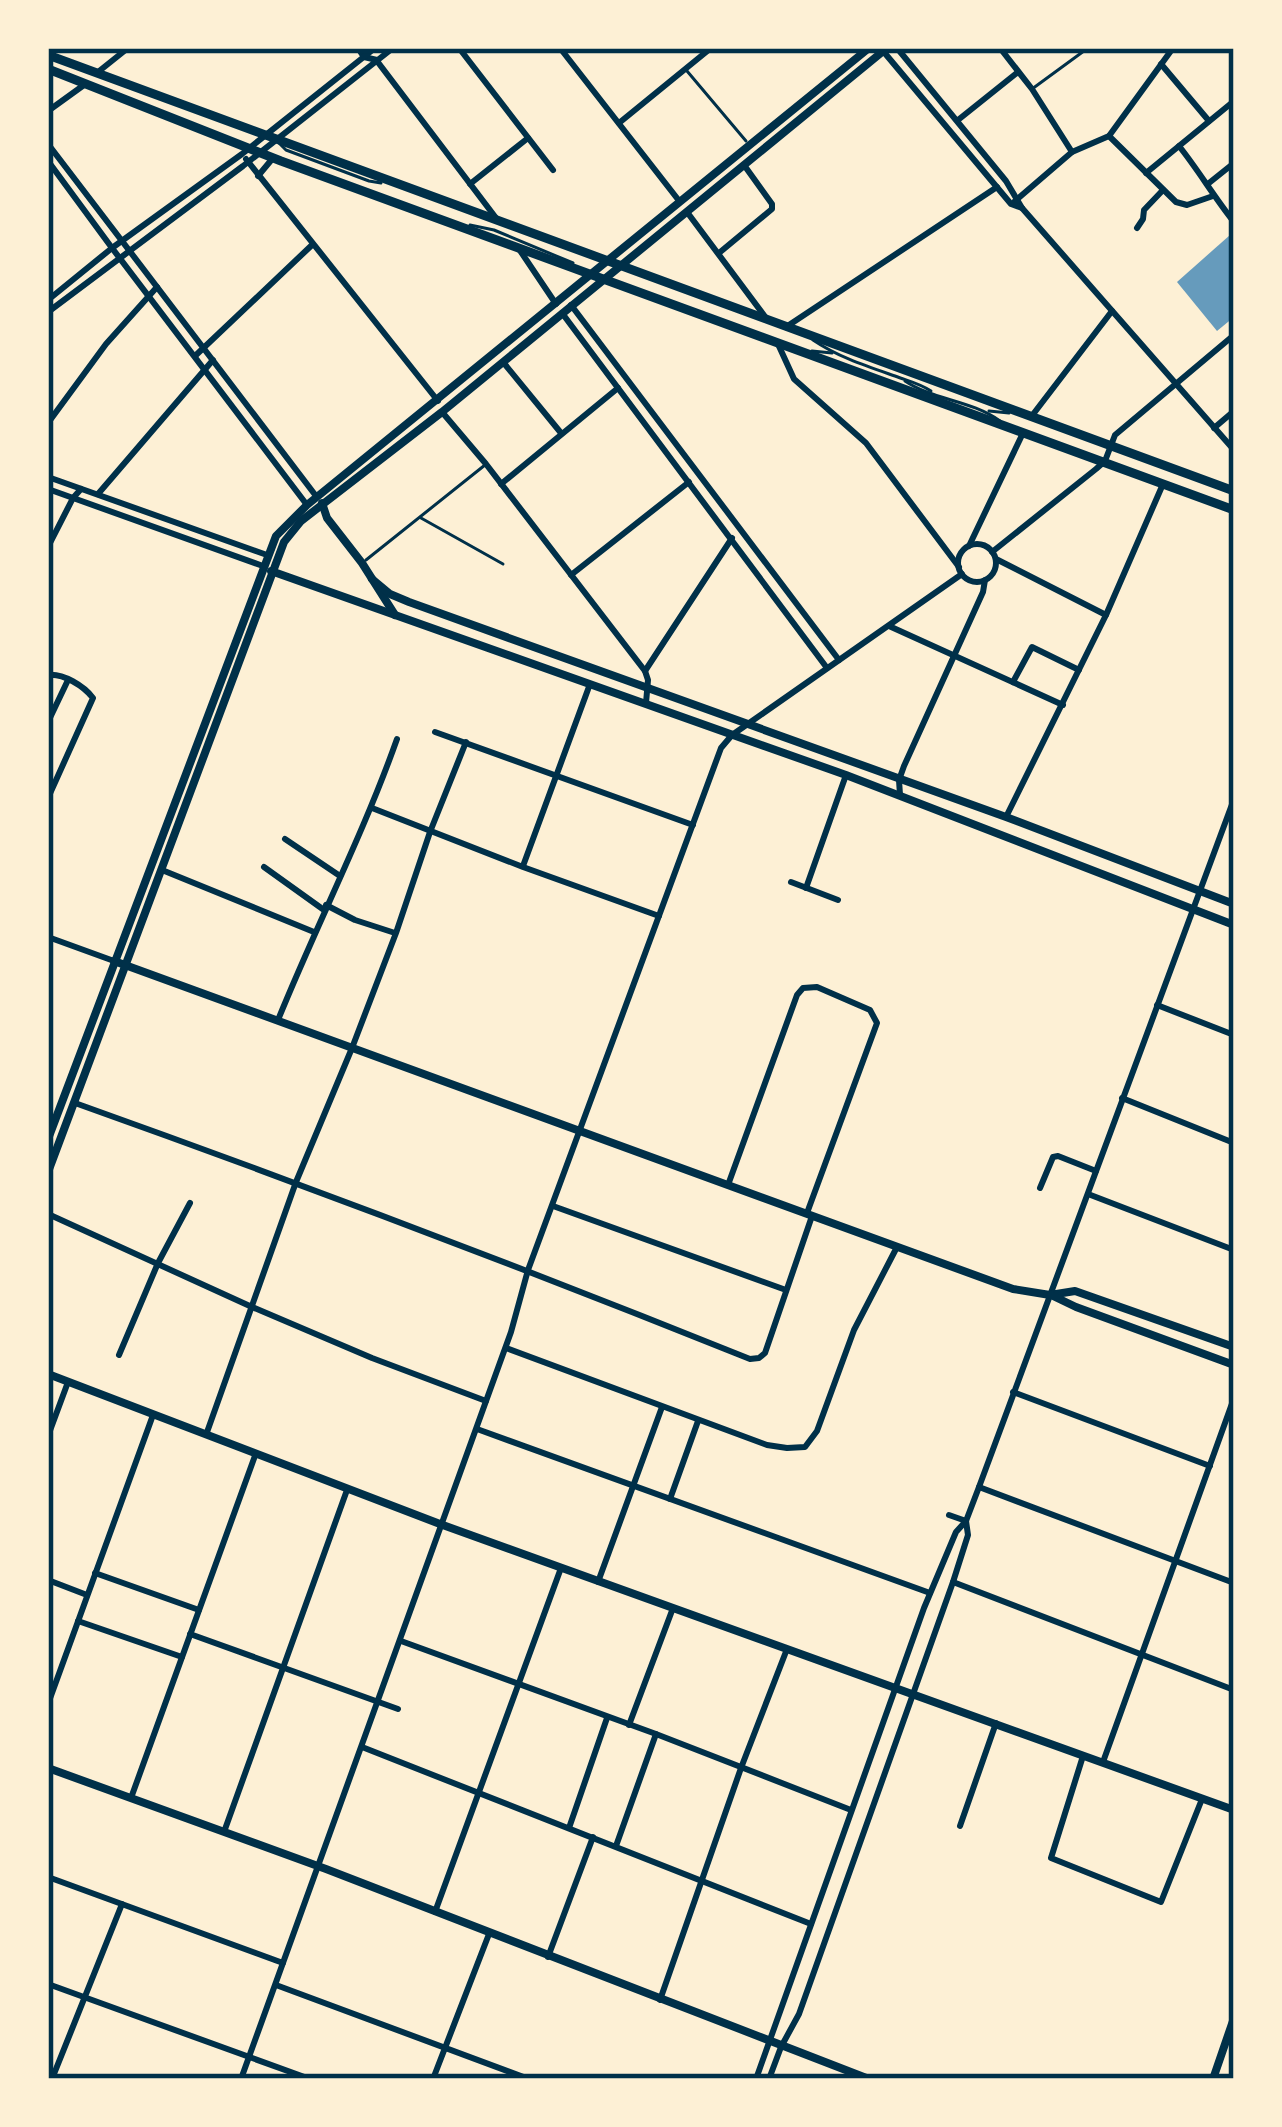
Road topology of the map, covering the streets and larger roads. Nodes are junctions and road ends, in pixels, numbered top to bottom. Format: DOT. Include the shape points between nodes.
graph roads {
  1 [pos="358,48"];
  2 [pos="374,48"];
  3 [pos="393,48"];
  4 [pos="459,48"];
  5 [pos="560,48"];
  6 [pos="711,48"];
  7 [pos="869,48"];
  8 [pos="897,48"];
  9 [pos="1000,48"];
  10 [pos="1173,48"];
  11 [pos="124,49"];
  12 [pos="884,49"];
  13 [pos="48,55"];
  14 [pos="364,56"];
  15 [pos="376,60"];
  16 [pos="1161,64"];
  17 [pos="48,69"];
  18 [pos="98,72"];
  19 [pos="1018,72"];
  20 [pos="87,83"];
  21 [pos="1234,100"];
  22 [pos="48,111"];
  23 [pos="958,121"];
  24 [pos="1209,121"];
  25 [pos="620,123"];
  26 [pos="1109,136"];
  27 [pos="271,137"];
  28 [pos="529,138"];
  29 [pos="48,144"];
  30 [pos="1179,146"];
  31 [pos="250,152"];
  32 [pos="1072,152"];
  33 [pos="273,158"];
  34 [pos="48,161"];
  35 [pos="248,162"];
  36 [pos="1234,163"];
  37 [pos="744,165"];
  38 [pos="553,170"];
  39 [pos="1146,173"];
  40 [pos="259,176"];
  41 [pos="1209,183"];
  42 [pos="470,184"];
  43 [pos="997,187"];
  44 [pos="1163,190"];
  45 [pos="1213,196"];
  46 [pos="680,202"];
  47 [pos="1017,203"];
  48 [pos="687,212"];
  49 [pos="499,221"];
  50 [pos="1234,223"];
  51 [pos="1137,228"];
  52 [pos="122,241"];
  53 [pos="312,245"];
  54 [pos="112,248"];
  55 [pos="519,249"];
  56 [pos="129,250"];
  57 [pos="719,254"];
  58 [pos="120,257"];
  59 [pos="613,264"];
  60 [pos="91,272"];
  61 [pos="597,277"];
  62 [pos="157,287"];
  63 [pos="148,295"];
  64 [pos="48,300"];
  65 [pos="571,305"];
  66 [pos="559,309"];
  67 [pos="1112,311"];
  68 [pos="48,312"];
  69 [pos="768,321"];
  70 [pos="786,327"];
  71 [pos="1234,335"];
  72 [pos="784,346"];
  73 [pos="204,348"];
  74 [pos="195,356"];
  75 [pos="213,360"];
  76 [pos="502,362"];
  77 [pos="205,369"];
  78 [pos="1176,384"];
  79 [pos="618,388"];
  80 [pos="238,393"];
  81 [pos="438,400"];
  82 [pos="229,401"];
  83 [pos="1234,411"];
  84 [pos="442,412"];
  85 [pos="1026,415"];
  86 [pos="48,423"];
  87 [pos="1214,428"];
  88 [pos="665,429"];
  89 [pos="1018,431"];
  90 [pos="561,434"];
  91 [pos="655,437"];
  92 [pos="1111,444"];
  93 [pos="1234,450"];
  94 [pos="1105,461"];
  95 [pos="48,477"];
  96 [pos="688,482"];
  97 [pos="501,484"];
  98 [pos="1163,484"];
  99 [pos="48,489"];
  100 [pos="81,489"];
  101 [pos="1234,491"];
  102 [pos="98,495"];
  103 [pos="73,498"];
  104 [pos="320,501"];
  105 [pos="89,503"];
  106 [pos="310,509"];
  107 [pos="1234,510"];
  108 [pos="327,518"];
  109 [pos="731,538"];
  110 [pos="970,546"];
  111 [pos="48,547"];
  112 [pos="994,555"];
  113 [pos="267,564"];
  114 [pos="960,571"];
  115 [pos="571,575"];
  116 [pos="372,578"];
  117 [pos="985,580"];
  118 [pos="395,615"];
  119 [pos="1106,615"];
  120 [pos="889,626"];
  121 [pos="955,656"];
  122 [pos="839,660"];
  123 [pos="827,668"];
  124 [pos="1079,670"];
  125 [pos="645,671"];
  126 [pos="49,675"];
  127 [pos="68,680"];
  128 [pos="1013,683"];
  129 [pos="590,684"];
  130 [pos="649,689"];
  131 [pos="646,703"];
  132 [pos="1063,705"];
  133 [pos="208,713"];
  134 [pos="48,722"];
  135 [pos="749,725"];
  136 [pos="435,732"];
  137 [pos="732,735"];
  138 [pos="397,740"];
  139 [pos="466,742"];
  140 [pos="846,775"];
  141 [pos="558,777"];
  142 [pos="898,780"];
  143 [pos="899,795"];
  144 [pos="48,799"];
  145 [pos="1234,799"];
  146 [pos="372,808"];
  147 [pos="1006,817"];
  148 [pos="693,826"];
  149 [pos="430,832"];
  150 [pos="285,839"];
  151 [pos="264,867"];
  152 [pos="523,867"];
  153 [pos="161,869"];
  154 [pos="340,876"];
  155 [pos="791,883"];
  156 [pos="806,888"];
  157 [pos="1201,892"];
  158 [pos="838,901"];
  159 [pos="1234,904"];
  160 [pos="325,908"];
  161 [pos="1194,910"];
  162 [pos="659,916"];
  163 [pos="1234,925"];
  164 [pos="314,932"];
  165 [pos="396,933"];
  166 [pos="48,937"];
  167 [pos="114,961"];
  168 [pos="125,966"];
  169 [pos="1157,1005"];
  170 [pos="278,1020"];
  171 [pos="1234,1035"];
  172 [pos="352,1048"];
  173 [pos="1122,1098"];
  174 [pos="75,1103"];
  175 [pos="52,1118"];
  176 [pos="579,1131"];
  177 [pos="48,1139"];
  178 [pos="1234,1144"];
  179 [pos="1096,1171"];
  180 [pos="48,1172"];
  181 [pos="296,1182"];
  182 [pos="728,1185"];
  183 [pos="1040,1188"];
  184 [pos="1088,1194"];
  185 [pos="190,1203"];
  186 [pos="553,1206"];
  187 [pos="48,1214"];
  188 [pos="810,1215"];
  189 [pos="897,1246"];
  190 [pos="1234,1250"];
  191 [pos="158,1263"];
  192 [pos="529,1270"];
  193 [pos="786,1290"];
  194 [pos="1050,1294"];
  195 [pos="252,1307"];
  196 [pos="1166,1321"];
  197 [pos="1173,1341"];
  198 [pos="1234,1347"];
  199 [pos="506,1348"];
  200 [pos="119,1355"];
  201 [pos="1234,1365"];
  202 [pos="48,1374"];
  203 [pos="68,1382"];
  204 [pos="1013,1392"];
  205 [pos="1234,1398"];
  206 [pos="486,1401"];
  207 [pos="662,1407"];
  208 [pos="152,1414"];
  209 [pos="698,1421"];
  210 [pos="476,1428"];
  211 [pos="206,1435"];
  212 [pos="48,1436"];
  213 [pos="256,1453"];
  214 [pos="1210,1466"];
  215 [pos="632,1486"];
  216 [pos="980,1487"];
  217 [pos="347,1490"];
  218 [pos="670,1499"];
  219 [pos="949,1515"];
  220 [pos="966,1521"];
  221 [pos="440,1524"];
  222 [pos="1176,1561"];
  223 [pos="561,1568"];
  224 [pos="95,1573"];
  225 [pos="48,1580"];
  226 [pos="598,1582"];
  227 [pos="952,1582"];
  228 [pos="1234,1583"];
  229 [pos="930,1593"];
  230 [pos="87,1595"];
  231 [pos="673,1608"];
  232 [pos="924,1608"];
  233 [pos="199,1610"];
  234 [pos="940,1614"];
  235 [pos="78,1621"];
  236 [pos="190,1634"];
  237 [pos="401,1641"];
  238 [pos="787,1649"];
  239 [pos="1142,1654"];
  240 [pos="182,1658"];
  241 [pos="285,1669"];
  242 [pos="519,1684"];
  243 [pos="895,1688"];
  244 [pos="1234,1690"];
  245 [pos="911,1695"];
  246 [pos="48,1703"];
  247 [pos="379,1703"];
  248 [pos="398,1709"];
  249 [pos="608,1716"];
  250 [pos="996,1723"];
  251 [pos="629,1725"];
  252 [pos="656,1734"];
  253 [pos="362,1747"];
  254 [pos="1083,1755"];
  255 [pos="1102,1762"];
  256 [pos="48,1768"];
  257 [pos="741,1768"];
  258 [pos="478,1792"];
  259 [pos="131,1798"];
  260 [pos="1202,1798"];
  261 [pos="851,1810"];
  262 [pos="1234,1810"];
  263 [pos="960,1826"];
  264 [pos="569,1828"];
  265 [pos="224,1832"];
  266 [pos="592,1838"];
  267 [pos="616,1846"];
  268 [pos="318,1866"];
  269 [pos="48,1877"];
  270 [pos="701,1879"];
  271 [pos="122,1904"];
  272 [pos="435,1912"];
  273 [pos="811,1924"];
  274 [pos="489,1934"];
  275 [pos="548,1957"];
  276 [pos="283,1963"];
  277 [pos="48,1984"];
  278 [pos="275,1984"];
  279 [pos="83,1997"];
  280 [pos="660,2000"];
  281 [pos="1234,2018"];
  282 [pos="770,2042"];
  283 [pos="445,2047"];
  284 [pos="782,2047"];
  285 [pos="250,2055"];
  286 [pos="52,2079"];
  287 [pos="241,2079"];
  288 [pos="310,2079"];
  289 [pos="434,2079"];
  290 [pos="529,2079"];
  291 [pos="756,2079"];
  292 [pos="769,2079"];
  293 [pos="869,2079"];
  294 [pos="1213,2079"];
  1 -- 14 [label="street"];
  2 -- 14 [label="street"];
  2 -- 15 [label="street"];
  3 -- 15 [label="street"];
  4 -- 28 [label="street"];
  5 -- 25 [label="street"];
  6 -- 25 [label="street"];
  7 -- 46 [label="main road"];
  8 -- 23 [label="street"];
  9 -- 19 [label="street"];
  10 -- 16 [label="street"];
  11 -- 18 [label="street"];
  12 -- 37 [label="main road"];
  12 -- 43 [label="street"];
  13 -- 18 [label="highway"];
  14 -- 15 [label="street"];
  14 -- 27 [label="street"];
  15 -- 27 [label="street"];
  15 -- 42 [label="street"];
  16 -- 24 [label="street"];
  16 -- 26 [label="street"];
  17 -- 20 [label="highway"];
  18 -- 27 [label="highway"];
  19 -- 23 [label="street"];
  19 -- 32 [label="street"];
  20 -- 22 [label="street"];
  20 -- 31 [label="highway"];
  21 -- 24 [label="street"];
  23 -- 47 [label="street"];
  24 -- 30 [label="street"];
  25 -- 46 [label="street"];
  26 -- 32 [label="street"];
  26 -- 39 [label="street"];
  27 -- 31 [label="street"];
  27 -- 49 [label="highway"];
  28 -- 38 [label="street"];
  28 -- 42 [label="street"];
  29 -- 52 [label="street"];
  30 -- 39 [label="street"];
  30 -- 41 [label="street"];
  31 -- 33 [label="highway"];
  31 -- 35 [label="street"];
  31 -- 35 [label="street"];
  31 -- 52 [label="street"];
  32 -- 47 [label="street"];
  33 -- 40 [label="street"];
  33 -- 55 [label="highway"];
  34 -- 54 [label="street"];
  35 -- 40 [label="street"];
  35 -- 56 [label="street"];
  36 -- 41 [label="street"];
  37 -- 48 [label="main road"];
  37 -- 57 [label="street" via="772,209"];
  39 -- 44 [label="street"];
  40 -- 53 [label="street"];
  41 -- 45 [label="street"];
  42 -- 49 [label="street"];
  43 -- 47 [label="street"];
  43 -- 70 [label="street"];
  44 -- 45 [label="street" via="1183,205"];
  44 -- 51 [label="street"];
  45 -- 50 [label="street"];
  46 -- 59 [label="main road"];
  47 -- 67 [label="street"];
  48 -- 57 [label="street"];
  48 -- 59 [label="main road"];
  49 -- 59 [label="highway"];
  52 -- 54 [label="street"];
  52 -- 56 [label="street"];
  53 -- 73 [label="street"];
  53 -- 81 [label="street"];
  54 -- 58 [label="street"];
  54 -- 60 [label="street"];
  55 -- 61 [label="highway"];
  55 -- 66 [label="street"];
  56 -- 58 [label="street"];
  56 -- 62 [label="street"];
  57 -- 69 [label="street"];
  58 -- 60 [label="street"];
  58 -- 63 [label="street"];
  59 -- 61 [label="main road"];
  59 -- 69 [label="highway"];
  60 -- 64 [label="street"];
  60 -- 68 [label="street"];
  61 -- 65 [label="main road"];
  61 -- 66 [label="main road"];
  61 -- 72 [label="highway"];
  62 -- 63 [label="street"];
  62 -- 73 [label="street"];
  63 -- 74 [label="street"];
  63 -- 86 [label="street"];
  65 -- 66 [label="main road"];
  65 -- 88 [label="street"];
  66 -- 76 [label="main road"];
  66 -- 79 [label="street"];
  66 -- 81 [label="main road"];
  67 -- 78 [label="street"];
  67 -- 85 [label="street"];
  69 -- 70 [label="highway"];
  70 -- 85 [label="highway"];
  71 -- 78 [label="street"];
  72 -- 89 [label="highway"];
  72 -- 114 [label="street" via="794,379 866,443"];
  73 -- 74 [label="street"];
  73 -- 75 [label="street"];
  74 -- 77 [label="street"];
  75 -- 77 [label="street"];
  75 -- 80 [label="street"];
  76 -- 84 [label="main road"];
  76 -- 90 [label="street"];
  77 -- 82 [label="street"];
  77 -- 102 [label="street"];
  78 -- 87 [label="street"];
  78 -- 92 [label="street"];
  79 -- 90 [label="street"];
  79 -- 91 [label="street"];
  80 -- 82 [label="street"];
  80 -- 104 [label="street"];
  81 -- 104 [label="main road"];
  82 -- 106 [label="street"];
  83 -- 87 [label="street"];
  84 -- 97 [label="street"];
  84 -- 104 [label="main road"];
  85 -- 92 [label="highway"];
  87 -- 93 [label="street"];
  88 -- 91 [label="street"];
  88 -- 122 [label="street"];
  89 -- 94 [label="highway"];
  89 -- 110 [label="street"];
  90 -- 97 [label="street"];
  91 -- 96 [label="street"];
  92 -- 94 [label="street"];
  92 -- 101 [label="highway"];
  94 -- 98 [label="highway"];
  94 -- 112 [label="street"];
  95 -- 100 [label="street"];
  96 -- 109 [label="street"];
  96 -- 115 [label="street"];
  97 -- 115 [label="street"];
  98 -- 107 [label="highway"];
  98 -- 119 [label="street"];
  99 -- 103 [label="street"];
  100 -- 102 [label="street"];
  100 -- 103 [label="street"];
  102 -- 105 [label="street"];
  102 -- 113 [label="street"];
  103 -- 105 [label="street"];
  103 -- 111 [label="street"];
  104 -- 106 [label="main road"];
  104 -- 108 [label="main road"];
  105 -- 113 [label="street"];
  106 -- 108 [label="main road"];
  106 -- 113 [label="main road"];
  106 -- 113 [label="main road" via="282,528"];
  108 -- 116 [label="main road"];
  109 -- 123 [label="street"];
  109 -- 125 [label="street"];
  110 -- 112 [label="street"];
  110 -- 114 [label="street"];
  112 -- 117 [label="street"];
  112 -- 119 [label="street"];
  113 -- 118 [label="main road"];
  113 -- 133 [label="main road"];
  114 -- 117 [label="street" via="970,581"];
  114 -- 120 [label="street"];
  115 -- 125 [label="street"];
  116 -- 118 [label="main road"];
  116 -- 130 [label="main road" via="398,598"];
  117 -- 121 [label="street"];
  118 -- 129 [label="main road"];
  119 -- 124 [label="street"];
  120 -- 121 [label="street"];
  120 -- 122 [label="street"];
  121 -- 128 [label="street"];
  121 -- 142 [label="street"];
  122 -- 123 [label="street"];
  123 -- 135 [label="street"];
  124 -- 128 [label="street" via="1029,650"];
  124 -- 132 [label="street"];
  125 -- 130 [label="street"];
  126 -- 127 [label="street"];
  127 -- 134 [label="street"];
  127 -- 144 [label="street" via="93,701"];
  128 -- 132 [label="street"];
  129 -- 131 [label="main road"];
  129 -- 141 [label="street"];
  130 -- 131 [label="street"];
  130 -- 135 [label="main road"];
  131 -- 137 [label="main road"];
  132 -- 147 [label="street"];
  133 -- 153 [label="main road"];
  133 -- 167 [label="main road"];
  135 -- 137 [label="street"];
  135 -- 142 [label="main road"];
  136 -- 139 [label="street"];
  137 -- 140 [label="main road"];
  137 -- 148 [label="street"];
  138 -- 146 [label="street"];
  139 -- 141 [label="street"];
  139 -- 149 [label="street"];
  140 -- 143 [label="main road"];
  140 -- 156 [label="street"];
  141 -- 148 [label="street"];
  141 -- 152 [label="street"];
  142 -- 143 [label="street"];
  142 -- 147 [label="main road"];
  143 -- 161 [label="main road"];
  145 -- 157 [label="street"];
  146 -- 149 [label="street"];
  146 -- 154 [label="street"];
  147 -- 157 [label="main road"];
  148 -- 162 [label="street"];
  149 -- 152 [label="street"];
  149 -- 165 [label="street"];
  150 -- 154 [label="street"];
  151 -- 160 [label="street"];
  152 -- 162 [label="street"];
  153 -- 164 [label="street"];
  153 -- 168 [label="main road"];
  154 -- 160 [label="street"];
  155 -- 156 [label="street"];
  156 -- 158 [label="street"];
  157 -- 159 [label="main road"];
  157 -- 161 [label="street"];
  160 -- 164 [label="street"];
  160 -- 165 [label="street"];
  161 -- 163 [label="main road"];
  161 -- 169 [label="street"];
  162 -- 176 [label="street"];
  164 -- 170 [label="street"];
  165 -- 172 [label="street"];
  166 -- 167 [label="street"];
  167 -- 168 [label="main road"];
  167 -- 175 [label="main road"];
  168 -- 170 [label="main road"];
  168 -- 174 [label="main road"];
  169 -- 171 [label="street"];
  169 -- 173 [label="street"];
  170 -- 172 [label="main road"];
  172 -- 176 [label="main road"];
  172 -- 181 [label="street"];
  173 -- 178 [label="street"];
  173 -- 179 [label="street"];
  174 -- 180 [label="main road"];
  174 -- 181 [label="street"];
  175 -- 177 [label="main road"];
  176 -- 182 [label="main road"];
  176 -- 186 [label="street"];
  179 -- 183 [label="street" via="1053,1157"];
  179 -- 184 [label="street"];
  181 -- 192 [label="street"];
  181 -- 195 [label="street"];
  182 -- 188 [label="main road"];
  182 -- 188 [label="street" via="800,991 817,988 870,1010 877,1027"];
  184 -- 190 [label="street"];
  184 -- 194 [label="street"];
  185 -- 191 [label="street"];
  186 -- 192 [label="street"];
  186 -- 193 [label="street"];
  187 -- 191 [label="street"];
  188 -- 189 [label="main road"];
  188 -- 193 [label="street"];
  189 -- 194 [label="main road" via="1012,1289"];
  189 -- 209 [label="street" via="808,1444 777,1447"];
  191 -- 195 [label="street"];
  191 -- 200 [label="street"];
  192 -- 193 [label="street" via="756,1360"];
  192 -- 199 [label="street"];
  194 -- 196 [label="main road" via="1075,1291"];
  194 -- 197 [label="main road"];
  194 -- 204 [label="street"];
  195 -- 206 [label="street"];
  195 -- 211 [label="street"];
  196 -- 197 [label="main road"];
  196 -- 198 [label="main road"];
  197 -- 201 [label="main road"];
  199 -- 206 [label="street"];
  199 -- 207 [label="street"];
  202 -- 203 [label="main road"];
  203 -- 208 [label="main road"];
  203 -- 212 [label="street"];
  204 -- 214 [label="street"];
  204 -- 216 [label="street"];
  205 -- 214 [label="street"];
  206 -- 210 [label="street"];
  207 -- 209 [label="street"];
  207 -- 215 [label="street"];
  208 -- 211 [label="main road"];
  208 -- 224 [label="street"];
  209 -- 218 [label="street"];
  210 -- 215 [label="street"];
  210 -- 221 [label="street"];
  211 -- 213 [label="main road"];
  213 -- 217 [label="main road"];
  213 -- 233 [label="street"];
  214 -- 222 [label="street"];
  215 -- 218 [label="street"];
  215 -- 226 [label="street"];
  216 -- 220 [label="street"];
  216 -- 222 [label="street"];
  217 -- 221 [label="main road"];
  217 -- 241 [label="street"];
  218 -- 229 [label="street"];
  219 -- 220 [label="street"];
  220 -- 227 [label="street"];
  220 -- 229 [label="street"];
  221 -- 223 [label="main road"];
  221 -- 237 [label="street"];
  222 -- 228 [label="street"];
  222 -- 239 [label="street"];
  223 -- 226 [label="main road"];
  223 -- 242 [label="street"];
  224 -- 230 [label="street"];
  224 -- 233 [label="street"];
  225 -- 230 [label="street"];
  226 -- 231 [label="main road"];
  227 -- 234 [label="street"];
  227 -- 239 [label="street"];
  229 -- 232 [label="street"];
  230 -- 235 [label="street"];
  231 -- 238 [label="main road"];
  231 -- 251 [label="street"];
  232 -- 234 [label="street"];
  232 -- 243 [label="street"];
  233 -- 236 [label="street"];
  234 -- 245 [label="street"];
  235 -- 240 [label="street"];
  235 -- 246 [label="street"];
  236 -- 240 [label="street"];
  236 -- 241 [label="street"];
  237 -- 242 [label="street"];
  237 -- 247 [label="street"];
  238 -- 243 [label="main road"];
  238 -- 257 [label="street"];
  239 -- 244 [label="street"];
  239 -- 255 [label="street"];
  240 -- 259 [label="street"];
  241 -- 247 [label="street"];
  241 -- 265 [label="street"];
  242 -- 249 [label="street"];
  242 -- 258 [label="street"];
  243 -- 245 [label="main road"];
  243 -- 261 [label="street"];
  245 -- 250 [label="main road"];
  245 -- 284 [label="street"];
  247 -- 248 [label="street"];
  247 -- 253 [label="street"];
  249 -- 251 [label="street"];
  249 -- 264 [label="street"];
  250 -- 254 [label="main road"];
  250 -- 263 [label="street"];
  251 -- 252 [label="street"];
  252 -- 257 [label="street"];
  252 -- 267 [label="street"];
  253 -- 258 [label="street"];
  253 -- 268 [label="street"];
  254 -- 255 [label="main road"];
  254 -- 260 [label="street" via="1051,1858 1161,1902"];
  255 -- 260 [label="main road"];
  256 -- 259 [label="main road"];
  257 -- 261 [label="street"];
  257 -- 270 [label="street"];
  258 -- 264 [label="street"];
  258 -- 272 [label="street"];
  259 -- 265 [label="main road"];
  260 -- 262 [label="main road"];
  261 -- 273 [label="street"];
  264 -- 266 [label="street"];
  265 -- 268 [label="main road"];
  266 -- 267 [label="street"];
  266 -- 275 [label="street"];
  267 -- 270 [label="street"];
  268 -- 272 [label="main road"];
  268 -- 276 [label="street"];
  269 -- 271 [label="street"];
  270 -- 273 [label="street"];
  270 -- 280 [label="street"];
  271 -- 276 [label="street"];
  271 -- 279 [label="street"];
  272 -- 274 [label="main road"];
  273 -- 282 [label="street"];
  274 -- 275 [label="main road"];
  274 -- 283 [label="street"];
  275 -- 280 [label="main road"];
  276 -- 278 [label="street"];
  277 -- 279 [label="street"];
  278 -- 283 [label="street"];
  278 -- 285 [label="street"];
  279 -- 285 [label="street"];
  279 -- 286 [label="street"];
  280 -- 282 [label="main road"];
  281 -- 294 [label="main road"];
  282 -- 284 [label="main road"];
  282 -- 291 [label="street"];
  283 -- 289 [label="street"];
  283 -- 290 [label="street"];
  284 -- 292 [label="street"];
  284 -- 293 [label="main road"];
  285 -- 287 [label="street"];
  285 -- 288 [label="street"];
}
